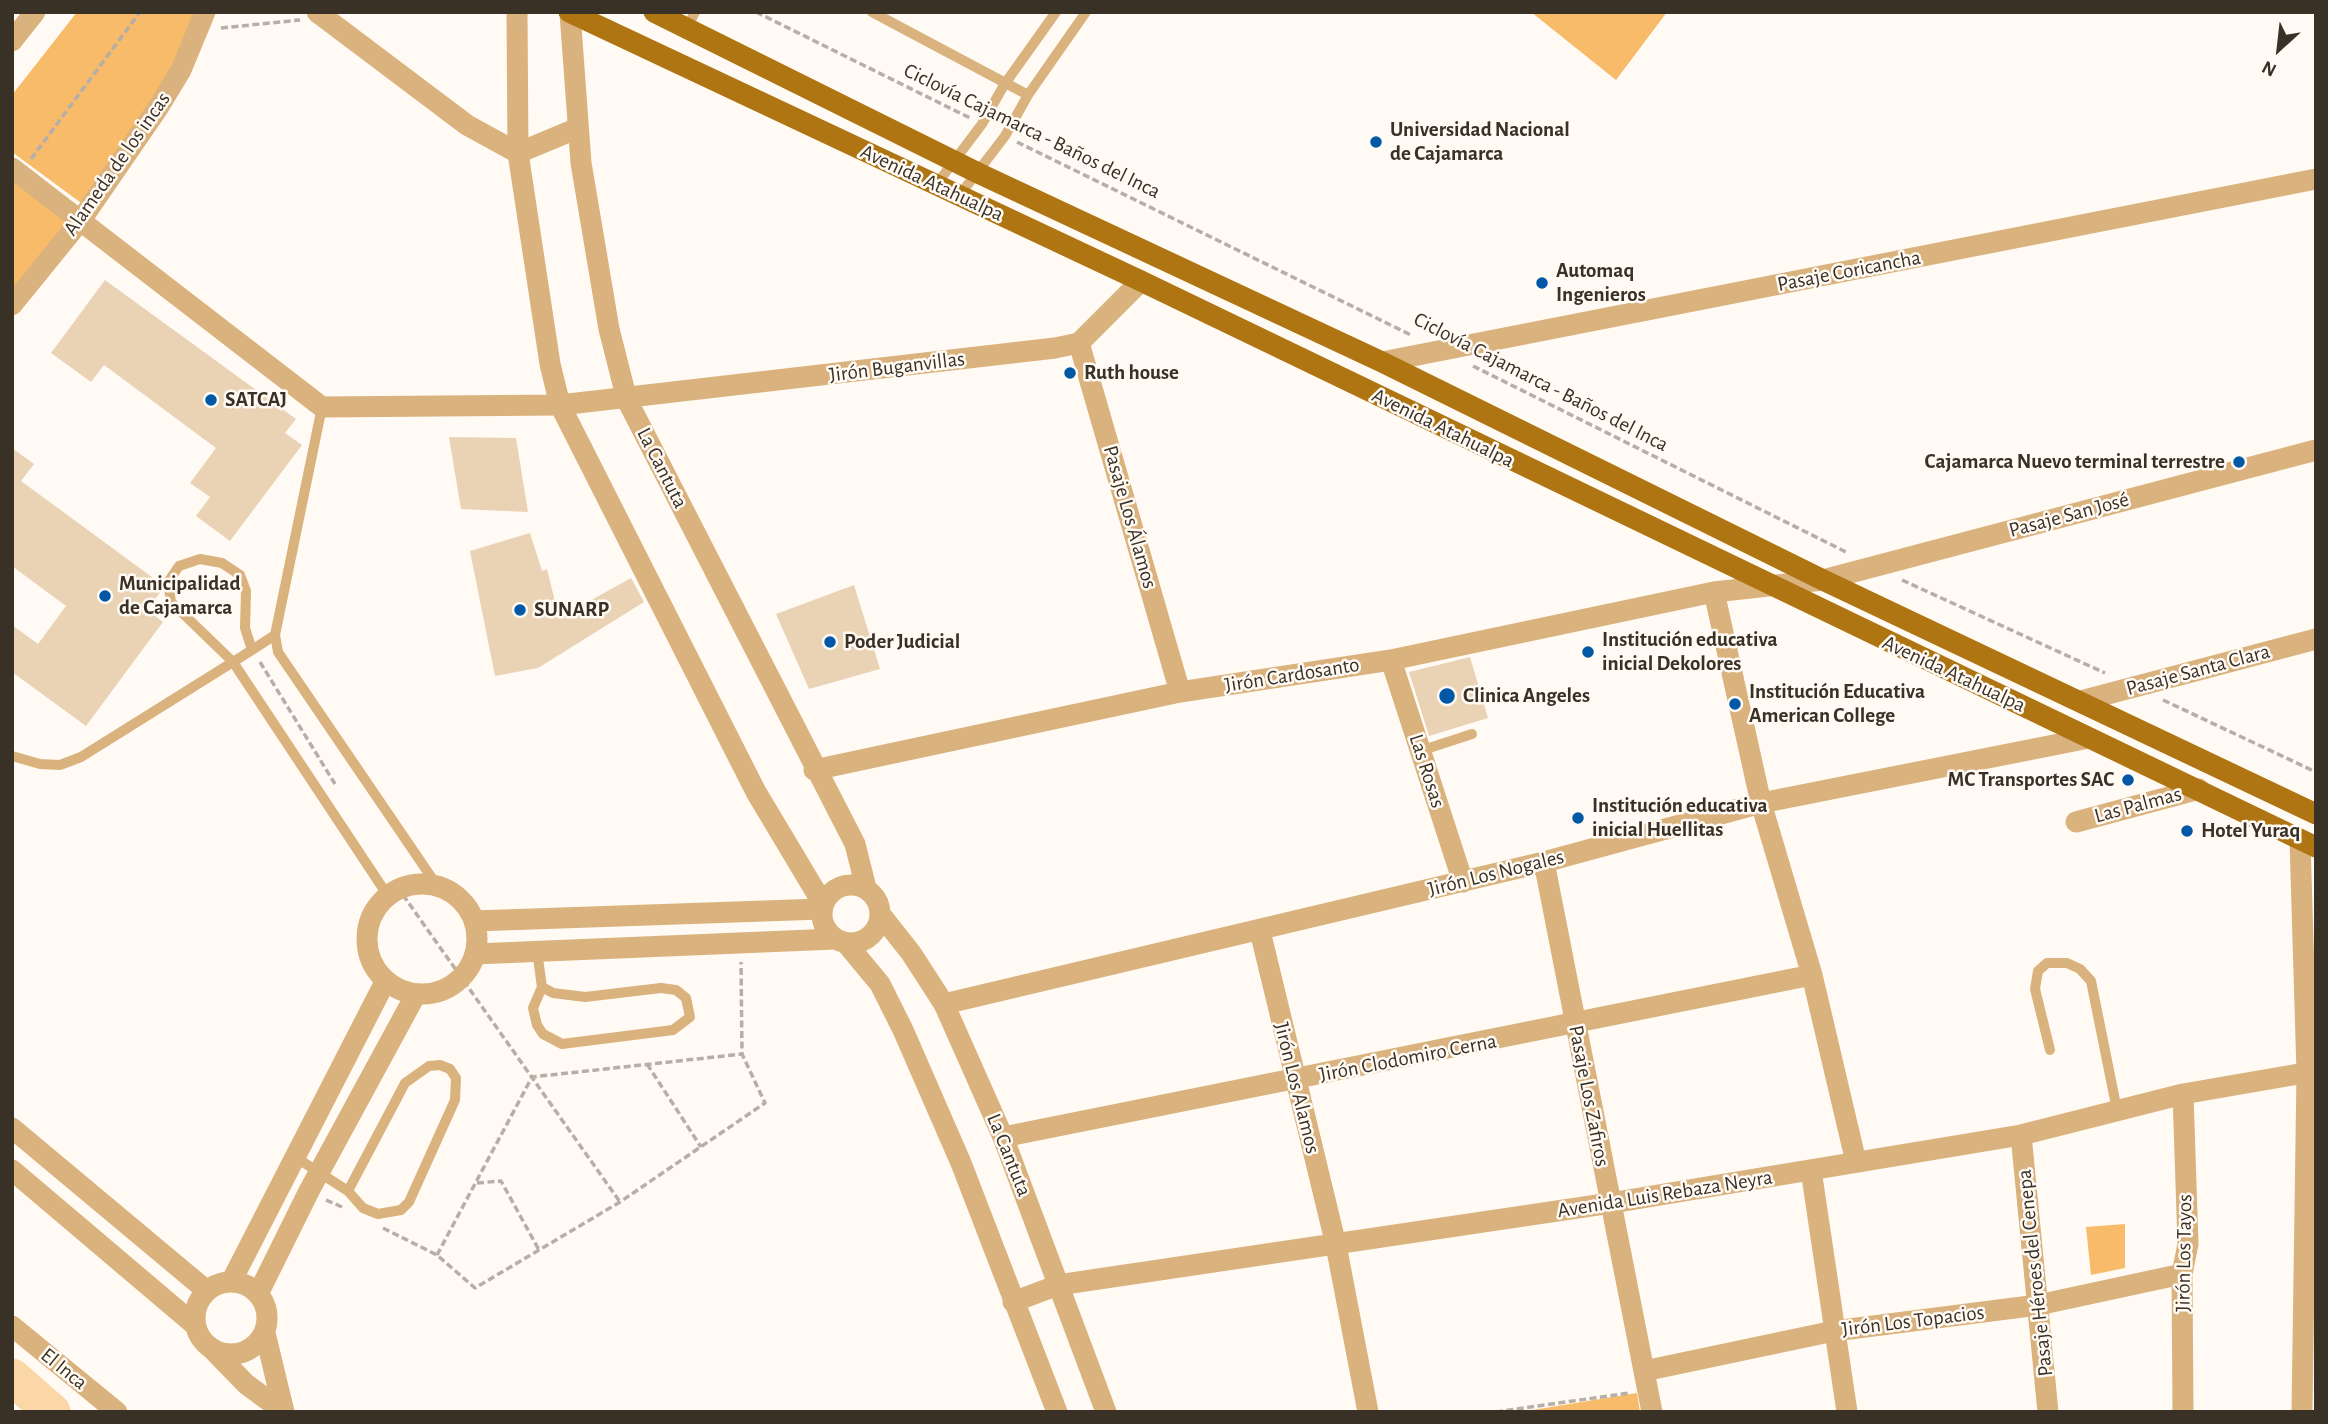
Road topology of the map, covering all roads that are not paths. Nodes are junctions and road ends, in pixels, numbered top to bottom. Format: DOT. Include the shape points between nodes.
graph roads {
  1 [pos="35,12"];
  2 [pos="517,12"];
  3 [pos="654,12"];
  4 [pos="872,12"];
  5 [pos="1056,12"];
  6 [pos="1086,12"];
  7 [pos="570,13"];
  8 [pos="311,15"];
  9 [pos="201,20"];
  10 [pos="691,20"];
  11 [pos="12,41"];
  12 [pos="1004,85"];
  13 [pos="1028,95"];
  14 [pos="578,128"];
  15 [pos="518,153"];
  16 [pos="954,162"];
  17 [pos="16,171"];
  18 [pos="978,173"];
  19 [pos="2316,179"];
  20 [pos="936,185"];
  21 [pos="958,197"];
  22 [pos="81,220"];
  23 [pos="1141,281"];
  24 [pos="12,304"];
  25 [pos="1079,343"];
  26 [pos="1382,362"];
  27 [pos="627,400"];
  28 [pos="560,405"];
  29 [pos="322,407"];
  30 [pos="2316,450"];
  31 [pos="1823,580"];
  32 [pos="1772,587"];
  33 [pos="1714,592"];
  34 [pos="275,635"];
  35 [pos="2316,639"];
  36 [pos="252,650"];
  37 [pos="1391,660"];
  38 [pos="233,662"];
  39 [pos="1180,692"];
  40 [pos="2081,701"];
  41 [pos="1472,734"];
  42 [pos="2089,738"];
  43 [pos="1420,751"];
  44 [pos="12,756"];
  45 [pos="814,769"];
  46 [pos="2199,789"];
  47 [pos="1761,803"];
  48 [pos="2316,814"];
  49 [pos="2076,822"];
  50 [pos="2308,843"];
  51 [pos="1544,862"];
  52 [pos="1463,882"];
  53 [pos="438,887"];
  54 [pos="866,888"];
  55 [pos="394,893"];
  56 [pos="823,906"];
  57 [pos="881,915"];
  58 [pos="474,921"];
  59 [pos="1260,931"];
  60 [pos="841,941"];
  61 [pos="537,951"];
  62 [pos="475,954"];
  63 [pos="1812,975"];
  64 [pos="386,981"];
  65 [pos="542,987"];
  66 [pos="416,994"];
  67 [pos="944,1004"];
  68 [pos="1575,1025"];
  69 [pos="2050,1051"];
  70 [pos="2311,1072"];
  71 [pos="1295,1080"];
  72 [pos="2183,1094"];
  73 [pos="2117,1110"];
  74 [pos="12,1128"];
  75 [pos="2021,1135"];
  76 [pos="1003,1137"];
  77 [pos="295,1157"];
  78 [pos="1856,1162"];
  79 [pos="12,1170"];
  80 [pos="1811,1170"];
  81 [pos="314,1182"];
  82 [pos="2311,1182"];
  83 [pos="348,1191"];
  84 [pos="1611,1203"];
  85 [pos="1336,1245"];
  86 [pos="2182,1274"];
  87 [pos="231,1282"];
  88 [pos="1058,1285"];
  89 [pos="207,1291"];
  90 [pos="258,1294"];
  91 [pos="1013,1302"];
  92 [pos="2038,1305"];
  93 [pos="12,1326"];
  94 [pos="196,1326"];
  95 [pos="1833,1331"];
  96 [pos="265,1333"];
  97 [pos="213,1350"];
  98 [pos="1646,1380"];
  99 [pos="117,1412"];
  100 [pos="284,1412"];
  101 [pos="1057,1412"];
  102 [pos="1106,1412"];
  103 [pos="1368,1412"];
  104 [pos="1652,1412"];
  105 [pos="1847,1412"];
  106 [pos="2048,1412"];
  107 [pos="2183,1412"];
  108 [pos="2302,1412"];
  1 -- 11 [label="street"];
  2 -- 15 [label="street"];
  3 -- 10 [label="main road, Avenida Atahualpa"];
  4 -- 12 [label="lane"];
  5 -- 12 [label="lane"];
  6 -- 13 [label="lane"];
  7 -- 14 [label="street, La Cantuta"];
  7 -- 20 [label="main road, Avenida Atahualpa"];
  8 -- 15 [label="street" via="467,125"];
  9 -- 22 [label="street, Alameda de los incas" via="181,70"];
  10 -- 16 [label="main road, Avenida Atahualpa"];
  12 -- 13 [label="lane"];
  12 -- 16 [label="lane"];
  13 -- 18 [label="lane"];
  14 -- 15 [label="street"];
  14 -- 27 [label="street, La Cantuta" via="609,329"];
  15 -- 28 [label="street"];
  16 -- 18 [label="main road, Avenida Atahualpa"];
  16 -- 20 [label="lane"];
  17 -- 22 [label="street"];
  18 -- 21 [label="lane"];
  18 -- 26 [label="main road, Avenida Atahualpa"];
  19 -- 26 [label="street, Pasaje Coricancha"];
  20 -- 21 [label="main road, Avenida Atahualpa"];
  21 -- 23 [label="main road, Avenida Atahualpa"];
  22 -- 24 [label="street, Alameda de los incas"];
  22 -- 29 [label="street"];
  23 -- 25 [label="street"];
  23 -- 32 [label="main road, Avenida Atahualpa"];
  25 -- 27 [label="street, Jirón Buganvillas"];
  25 -- 39 [label="street, Pasaje Los Álamos"];
  26 -- 31 [label="main road, Avenida Atahualpa"];
  27 -- 28 [label="street, Jirón Buganvillas"];
  27 -- 45 [label="street, La Cantuta"];
  28 -- 29 [label="street, Jirón Buganvillas"];
  28 -- 56 [label="street" via="756,792"];
  29 -- 34 [label="lane"];
  30 -- 31 [label="street, Pasaje San José"];
  31 -- 32 [label="street, Pasaje San José"];
  31 -- 40 [label="main road, Avenida Atahualpa"];
  32 -- 33 [label="street, Jirón Cardosanto"];
  32 -- 42 [label="main road, Avenida Atahualpa"];
  33 -- 37 [label="street, Jirón Cardosanto"];
  33 -- 47 [label="street"];
  34 -- 36 [label="lane"];
  34 -- 53 [label="lane" via="288,670"];
  35 -- 40 [label="street, Pasaje Santa Clara"];
  36 -- 38 [label="lane"];
  36 -- 38 [label="lane" via="240,575 222,563 200,559 179,566 168,582 171,602"];
  37 -- 39 [label="street, Jirón Cardosanto"];
  37 -- 43 [label="street, Las Rosas"];
  38 -- 44 [label="lane" via="81,757 60,765"];
  38 -- 55 [label="lane"];
  39 -- 45 [label="street, Jirón Cardosanto"];
  40 -- 48 [label="main road, Avenida Atahualpa"];
  41 -- 43 [label="lane"];
  42 -- 46 [label="main road, Avenida Atahualpa"];
  42 -- 47 [label="street, Jirón Los Nogales"];
  43 -- 52 [label="street, Las Rosas"];
  45 -- 54 [label="street, La Cantuta" via="855,844"];
  46 -- 49 [label="street, Las Palmas"];
  46 -- 50 [label="main road, Avenida Atahualpa"];
  47 -- 51 [label="street, Jirón Los Nogales"];
  47 -- 63 [label="street"];
  50 -- 70 [label="street"];
  51 -- 52 [label="street, Jirón Los Nogales"];
  51 -- 68 [label="street, Pasaje Los Zafiros"];
  52 -- 59 [label="street, Jirón Los Nogales"];
  53 -- 55 [label="street" via="411,886"];
  53 -- 58 [label="street" via="460,900"];
  54 -- 56 [label="street" via="836,888"];
  54 -- 57 [label="street, La Cantuta" via="874,895"];
  55 -- 64 [label="street" via="372,916 367,942 373,963"];
  56 -- 58 [label="street"];
  56 -- 60 [label="street" via="823,923"];
  57 -- 60 [label="street" via="874,933 857,943"];
  57 -- 67 [label="street, La Cantuta"];
  58 -- 62 [label="street"];
  59 -- 67 [label="street, Jirón Los Nogales"];
  59 -- 71 [label="street, Jirón Los Alamos"];
  60 -- 61 [label="street"];
  60 -- 91 [label="street" via="880,984 903,1030 961,1163"];
  61 -- 62 [label="street"];
  61 -- 65 [label="lane"];
  62 -- 66 [label="street" via="463,976 442,991"];
  63 -- 68 [label="street, Jirón Clodomiro Cerna"];
  63 -- 78 [label="street"];
  64 -- 66 [label="street"];
  64 -- 77 [label="street"];
  65 -- 65 [label="lane" via="571,998 676,990 685,998 690,1017 673,1030 562,1044 537,1026 533,1008"];
  66 -- 81 [label="street"];
  67 -- 76 [label="street, La Cantuta"];
  68 -- 71 [label="street, Jirón Clodomiro Cerna"];
  68 -- 84 [label="street, Pasaje Los Zafiros"];
  69 -- 73 [label="lane" via="2035,989 2038,971 2047,962 2067,963 2091,981"];
  70 -- 72 [label="street, Avenida Luis Rebaza Neyra"];
  70 -- 82 [label="street"];
  71 -- 76 [label="street, Jirón Clodomiro Cerna"];
  71 -- 85 [label="street, Jirón Los Alamos"];
  72 -- 73 [label="street, Avenida Luis Rebaza Neyra"];
  72 -- 86 [label="street, Jirón Los Tayos" via="2188,1244"];
  73 -- 75 [label="street, Avenida Luis Rebaza Neyra"];
  74 -- 89 [label="street"];
  75 -- 78 [label="street, Avenida Luis Rebaza Neyra"];
  75 -- 92 [label="street, Pasaje Héroes del Cenepa"];
  76 -- 88 [label="street, La Cantuta"];
  77 -- 81 [label="lane"];
  77 -- 87 [label="street"];
  78 -- 80 [label="street, Avenida Luis Rebaza Neyra"];
  79 -- 94 [label="street"];
  80 -- 84 [label="street, Avenida Luis Rebaza Neyra"];
  80 -- 95 [label="street"];
  81 -- 83 [label="lane"];
  81 -- 90 [label="street"];
  82 -- 108 [label="street"];
  83 -- 83 [label="lane" via="405,1083 429,1066 450,1069 456,1078 455,1100 409,1202 401,1210 377,1214 363,1208"];
  84 -- 85 [label="street, Avenida Luis Rebaza Neyra"];
  84 -- 98 [label="street, Pasaje Los Zafiros"];
  85 -- 88 [label="street, Avenida Luis Rebaza Neyra"];
  85 -- 103 [label="street, Jirón Los Alamos"];
  86 -- 92 [label="street, Jirón Los Topacios"];
  86 -- 107 [label="street, Jirón Los Tayos"];
  87 -- 89 [label="street"];
  87 -- 90 [label="street"];
  88 -- 91 [label="street, Avenida Luis Rebaza Neyra"];
  88 -- 102 [label="street, La Cantuta"];
  89 -- 94 [label="street" via="197,1307"];
  90 -- 96 [label="street" via="267,1313"];
  91 -- 101 [label="street"];
  92 -- 95 [label="street, Jirón Los Topacios"];
  92 -- 106 [label="street, Pasaje Héroes del Cenepa"];
  93 -- 99 [label="street, El Inca"];
  94 -- 97 [label="street"];
  95 -- 98 [label="street, Jirón Los Topacios"];
  95 -- 105 [label="street"];
  96 -- 97 [label="street" via="243,1352"];
  96 -- 100 [label="street"];
  97 -- 100 [label="street"];
  98 -- 104 [label="street, Pasaje Los Zafiros"];
}
